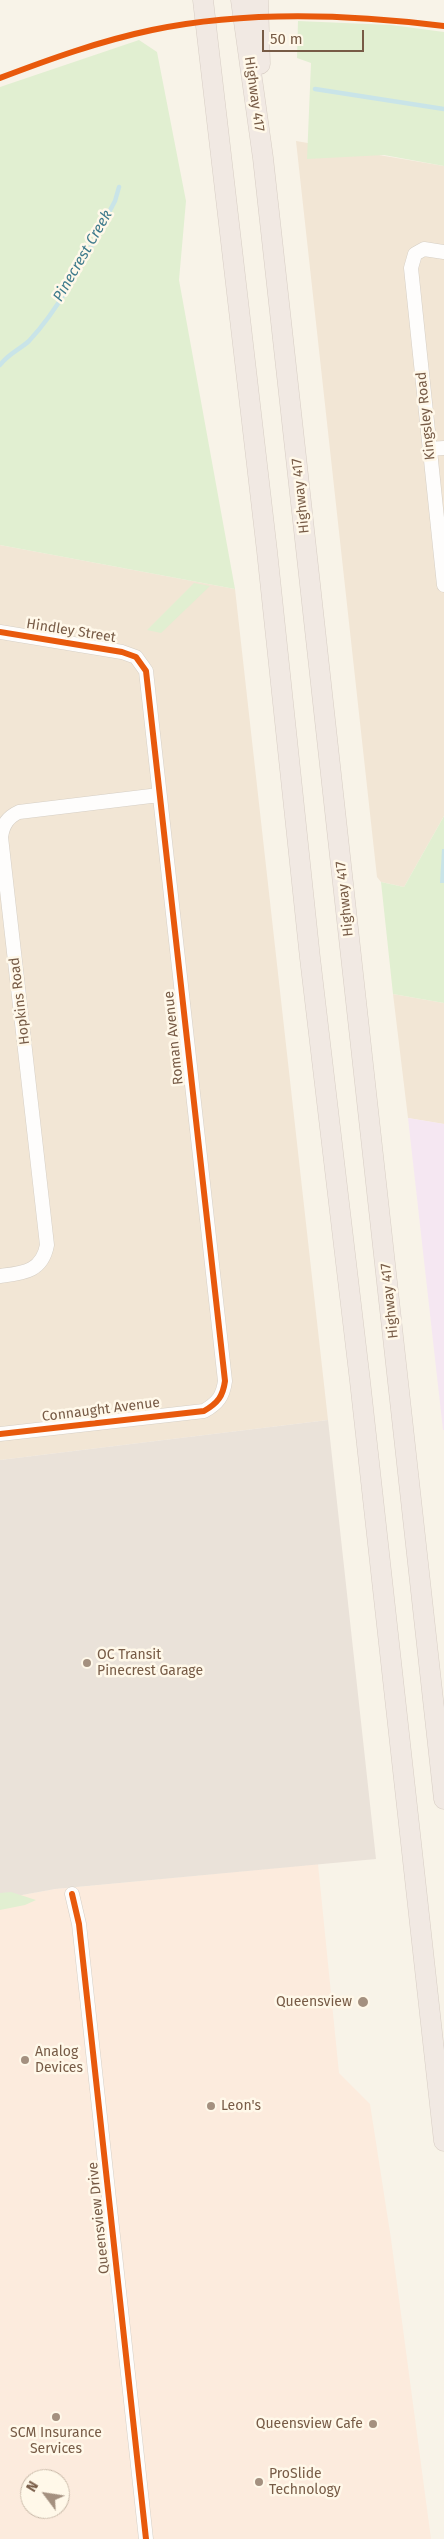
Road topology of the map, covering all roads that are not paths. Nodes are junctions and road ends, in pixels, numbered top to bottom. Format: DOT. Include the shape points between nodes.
graph roads {
  1 [pos="203,0"];
  2 [pos="241,0"];
  3 [pos="258,0"];
  4 [pos="252,32"];
  5 [pos="444,252"];
  6 [pos="444,448"];
  7 [pos="429,449"];
  8 [pos="444,585"];
  9 [pos="0,632"];
  10 [pos="136,657"];
  11 [pos="159,795"];
  12 [pos="0,1276"];
  13 [pos="204,1410"];
  14 [pos="0,1434"];
  15 [pos="444,1798"];
  16 [pos="72,1894"];
  17 [pos="444,2141"];
  18 [pos="146,2539"];
  1 -- 17 [label="highway"];
  2 -- 4 [label="highway"];
  3 -- 4 [label="highway"];
  4 -- 15 [label="highway, Highway 417" via="263,158"];
  5 -- 7 [label="street, Kingsley Road" via="424,249 415,254 411,268"];
  6 -- 7 [label="street"];
  7 -- 8 [label="street, Kingsley Road"];
  9 -- 10 [label="street, Hindley Street"];
  10 -- 11 [label="street, Roman Avenue" via="146,671"];
  11 -- 12 [label="street, Hopkins Road" via="19,812 2,828 48,1246 45,1256 33,1270"];
  11 -- 13 [label="street, Roman Avenue" via="225,1381 224,1393 216,1404"];
  13 -- 14 [label="street, Connaught Avenue"];
  16 -- 18 [label="street, Queensview Drive" via="79,1924"];
}
